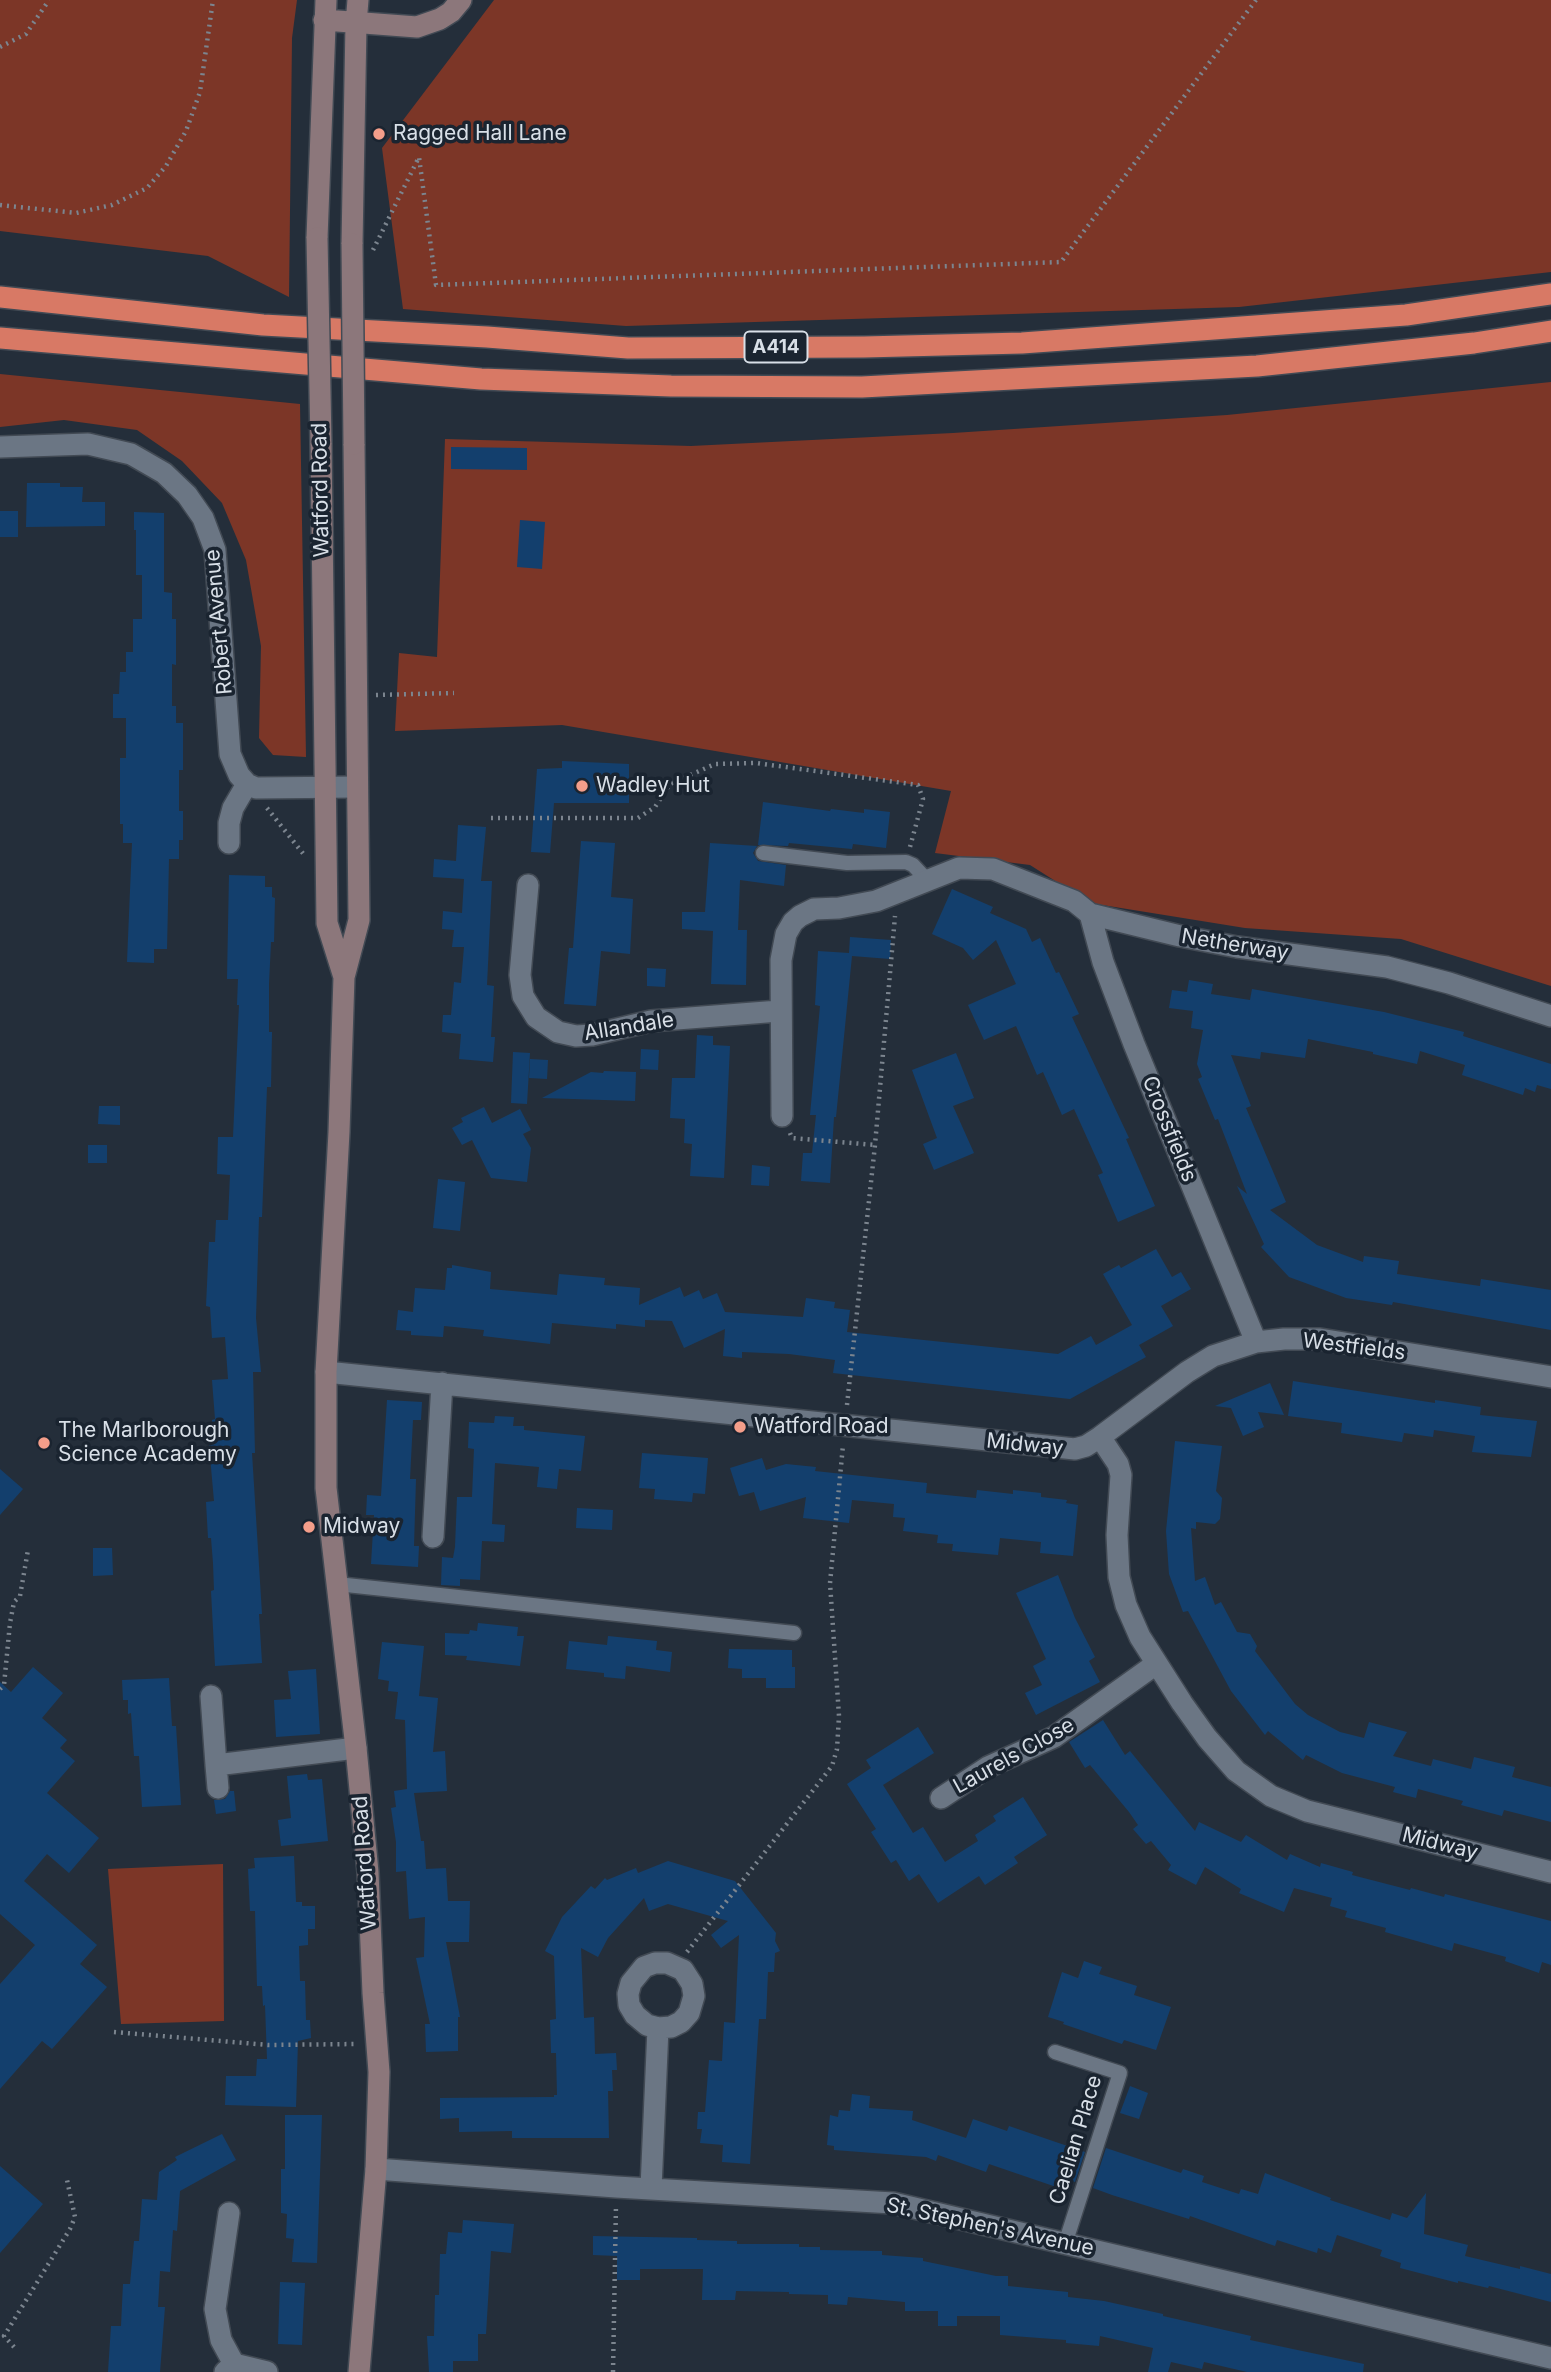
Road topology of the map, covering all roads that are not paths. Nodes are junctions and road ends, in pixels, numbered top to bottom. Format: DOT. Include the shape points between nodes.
graph roads {
  1 [pos="358,0"];
  2 [pos="461,0"];
  3 [pos="325,10"];
  4 [pos="356,24"];
  5 [pos="1551,294"];
  6 [pos="0,297"];
  7 [pos="1551,331"];
  8 [pos="0,338"];
  9 [pos="0,447"];
  10 [pos="253,786"];
  11 [pos="326,786"];
  12 [pos="357,787"];
  13 [pos="229,843"];
  14 [pos="763,853"];
  15 [pos="927,880"];
  16 [pos="528,885"];
  17 [pos="1090,914"];
  18 [pos="344,977"];
  19 [pos="779,1011"];
  20 [pos="1551,1016"];
  21 [pos="782,1116"];
  22 [pos="1256,1342"];
  23 [pos="327,1372"];
  24 [pos="1551,1377"];
  25 [pos="442,1383"];
  26 [pos="1100,1437"];
  27 [pos="433,1537"];
  28 [pos="337,1584"];
  29 [pos="794,1633"];
  30 [pos="1156,1664"];
  31 [pos="211,1696"];
  32 [pos="356,1748"];
  33 [pos="216,1765"];
  34 [pos="218,1788"];
  35 [pos="941,1798"];
  36 [pos="1551,1872"];
  37 [pos="658,2028"];
  38 [pos="1055,2052"];
  39 [pos="376,2169"];
  40 [pos="651,2188"];
  41 [pos="229,2213"];
  42 [pos="1065,2244"];
  43 [pos="1551,2358"];
  44 [pos="230,2368"];
  45 [pos="267,2372"];
  46 [pos="359,2372"];
  1 -- 4 [label="main road, Watford Road"];
  2 -- 4 [label="main road" via="440,19 417,27"];
  3 -- 4 [label="main road"];
  3 -- 11 [label="main road, Watford Road, bridge" via="317,238"];
  4 -- 12 [label="main road, Watford Road, bridge" via="352,244"];
  5 -- 6 [label="highway, A414" via="1406,315 1022,344 656,348 263,325"];
  7 -- 8 [label="highway, A414" via="1257,366 862,387 481,379"];
  9 -- 10 [label="street, Robert Avenue" via="88,444 131,454 164,473 187,495 203,518 215,550 230,754 239,775"];
  10 -- 11 [label="street"];
  10 -- 13 [label="street" via="233,808"];
  11 -- 12 [label="street"];
  11 -- 18 [label="main road, Watford Road" via="327,923"];
  12 -- 18 [label="main road, Watford Road" via="359,920"];
  14 -- 15 [label="lane" via="846,863 906,862"];
  15 -- 17 [label="street, Netherway" via="959,868 993,869 1073,901"];
  15 -- 19 [label="street" via="858,905 814,909 793,922 780,960"];
  16 -- 19 [label="street, Allandale" via="520,975 523,996 536,1017 558,1032 592,1035 651,1021"];
  17 -- 20 [label="street, Netherway" via="1237,947 1387,967"];
  17 -- 22 [label="street, Crossfields" via="1125,1020"];
  18 -- 23 [label="main road, Watford Road"];
  19 -- 21 [label="street"];
  22 -- 24 [label="street, Westfields" via="1320,1339"];
  22 -- 26 [label="street, Westfields" via="1213,1356"];
  23 -- 25 [label="street, Midway"];
  23 -- 28 [label="main road, Watford Road" via="326,1488"];
  25 -- 26 [label="street, Midway" via="1075,1450"];
  25 -- 27 [label="street"];
  26 -- 30 [label="street, Midway" via="1121,1475 1119,1577 1126,1605"];
  28 -- 29 [label="lane"];
  28 -- 32 [label="main road, Watford Road"];
  30 -- 35 [label="street, Laurels Close" via="1054,1737 988,1767"];
  30 -- 36 [label="street, Midway" via="1207,1738 1236,1771 1271,1796 1307,1811"];
  31 -- 33 [label="street"];
  32 -- 33 [label="street"];
  32 -- 39 [label="main road, Watford Road" via="379,2072"];
  33 -- 34 [label="street"];
  37 -- 37 [label="street" via="635,2015 628,1994 644,1967 667,1963 683,1970 694,1996 681,2022"];
  37 -- 40 [label="street"];
  38 -- 42 [label="lane, Caelian Place" via="1120,2073"];
  39 -- 40 [label="street, St. Stephen's Avenue"];
  39 -- 46 [label="main road, Watford Road"];
  40 -- 42 [label="street, St. Stephen's Avenue" via="893,2203"];
  41 -- 44 [label="street" via="215,2309"];
  42 -- 43 [label="street, St. Stephen's Avenue"];
  44 -- 45 [label="street"];
}
